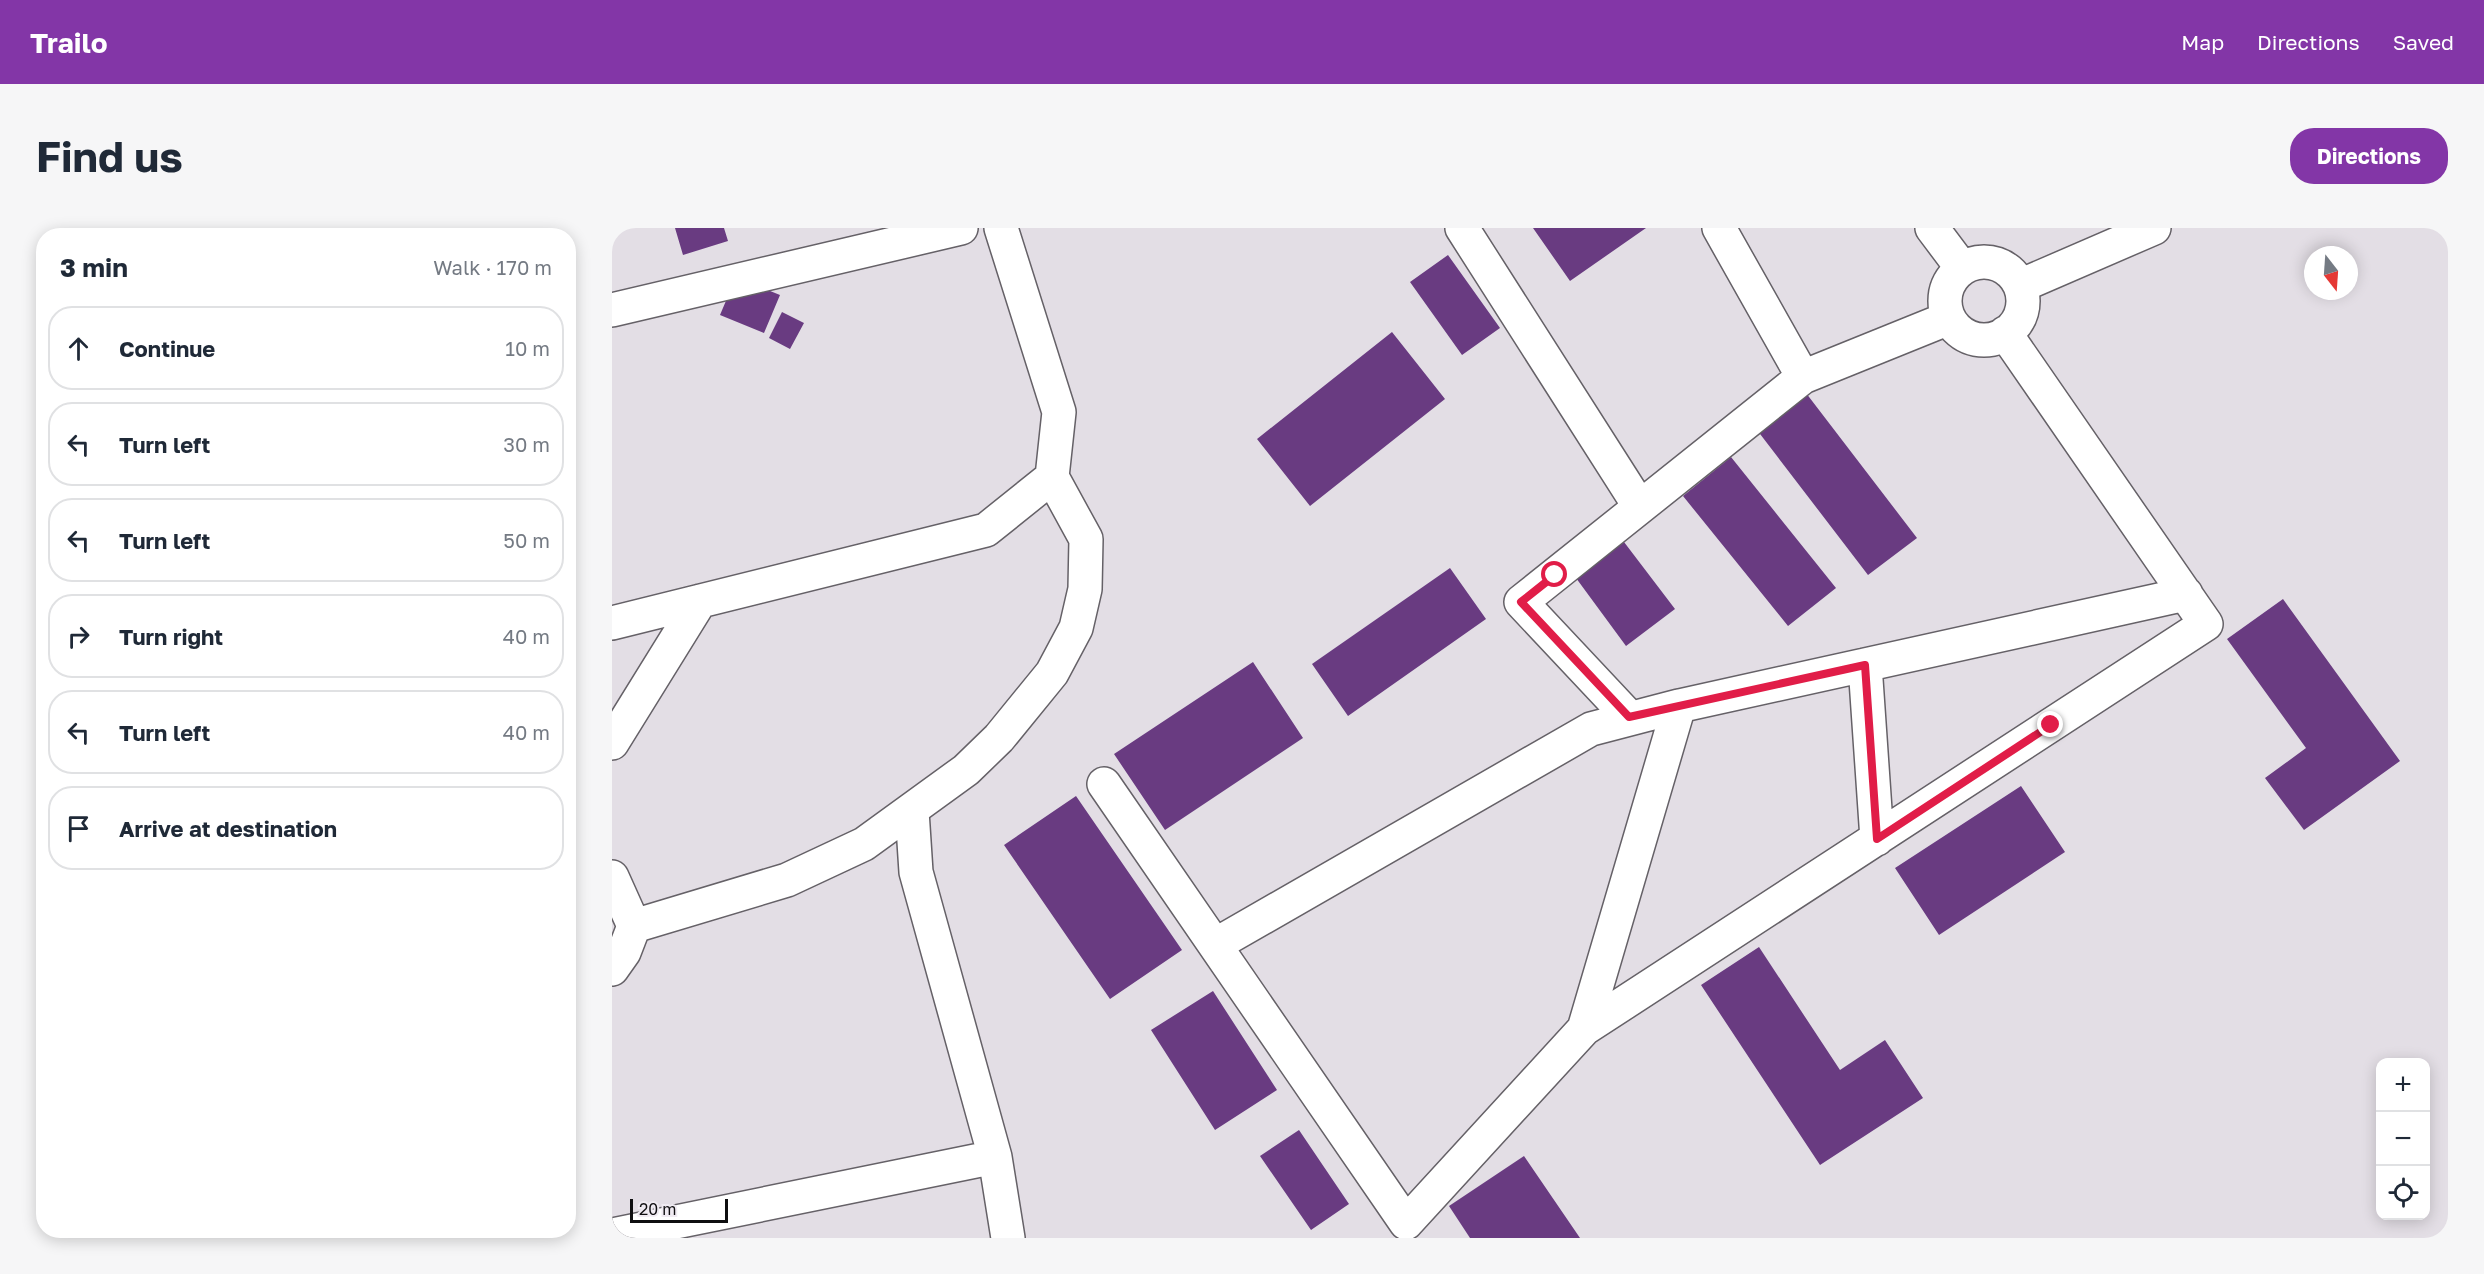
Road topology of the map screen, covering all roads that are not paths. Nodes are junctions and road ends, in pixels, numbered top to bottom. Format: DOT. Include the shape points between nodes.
graph roads {
  1 [pos="961,228"];
  2 [pos="1001,228"];
  3 [pos="1462,228"];
  4 [pos="1719,228"];
  5 [pos="1932,228"];
  6 [pos="2154,228"];
  7 [pos="1962,268"];
  8 [pos="2020,286"];
  9 [pos="612,310"];
  10 [pos="1949,318"];
  11 [pos="2005,333"];
  12 [pos="1803,377"];
  13 [pos="1052,477"];
  14 [pos="1640,507"];
  15 [pos="2186,594"];
  16 [pos="700,601"];
  17 [pos="612,623"];
  18 [pos="1865,665"];
  19 [pos="1679,706"];
  20 [pos="1629,717"];
  21 [pos="612,743"];
  22 [pos="1104,784"];
  23 [pos="912,811"];
  24 [pos="1877,839"];
  25 [pos="612,877"];
  26 [pos="634,926"];
  27 [pos="1215,945"];
  28 [pos="612,969"];
  29 [pos="1584,1029"];
  30 [pos="995,1157"];
  31 [pos="670,1231"];
  32 [pos="612,1235"];
  33 [pos="1008,1238"];
  1 -- 9 [label="street"];
  2 -- 13 [label="street" via="1059,412"];
  3 -- 14 [label="street"];
  4 -- 12 [label="street"];
  5 -- 7 [label="street"];
  6 -- 8 [label="street"];
  7 -- 8 [label="street" via="1981,261 1995,262 2007,268"];
  7 -- 10 [label="street" via="1948,284 1944,297"];
  8 -- 11 [label="street" via="2024,304 2020,318"];
  10 -- 11 [label="street" via="1961,333 1973,339 1987,340"];
  10 -- 12 [label="street"];
  11 -- 15 [label="street"];
  12 -- 14 [label="street"];
  13 -- 16 [label="street" via="986,530"];
  13 -- 23 [label="street" via="1086,539 1085,589 1076,628 1052,673 999,738 966,770"];
  14 -- 20 [label="street" via="1521,602"];
  15 -- 18 [label="street"];
  15 -- 24 [label="street" via="2206,624"];
  16 -- 17 [label="street"];
  16 -- 21 [label="street"];
  18 -- 19 [label="street"];
  18 -- 24 [label="street"];
  19 -- 20 [label="street"];
  19 -- 29 [label="street"];
  20 -- 27 [label="street" via="1591,729"];
  22 -- 27 [label="street"];
  23 -- 26 [label="street" via="864,844 787,880"];
  23 -- 30 [label="street" via="916,872"];
  24 -- 29 [label="street"];
  25 -- 26 [label="street"];
  26 -- 28 [label="street"];
  27 -- 29 [label="street" via="1406,1224"];
  30 -- 31 [label="street"];
  30 -- 33 [label="street"];
  31 -- 32 [label="street"];
}
